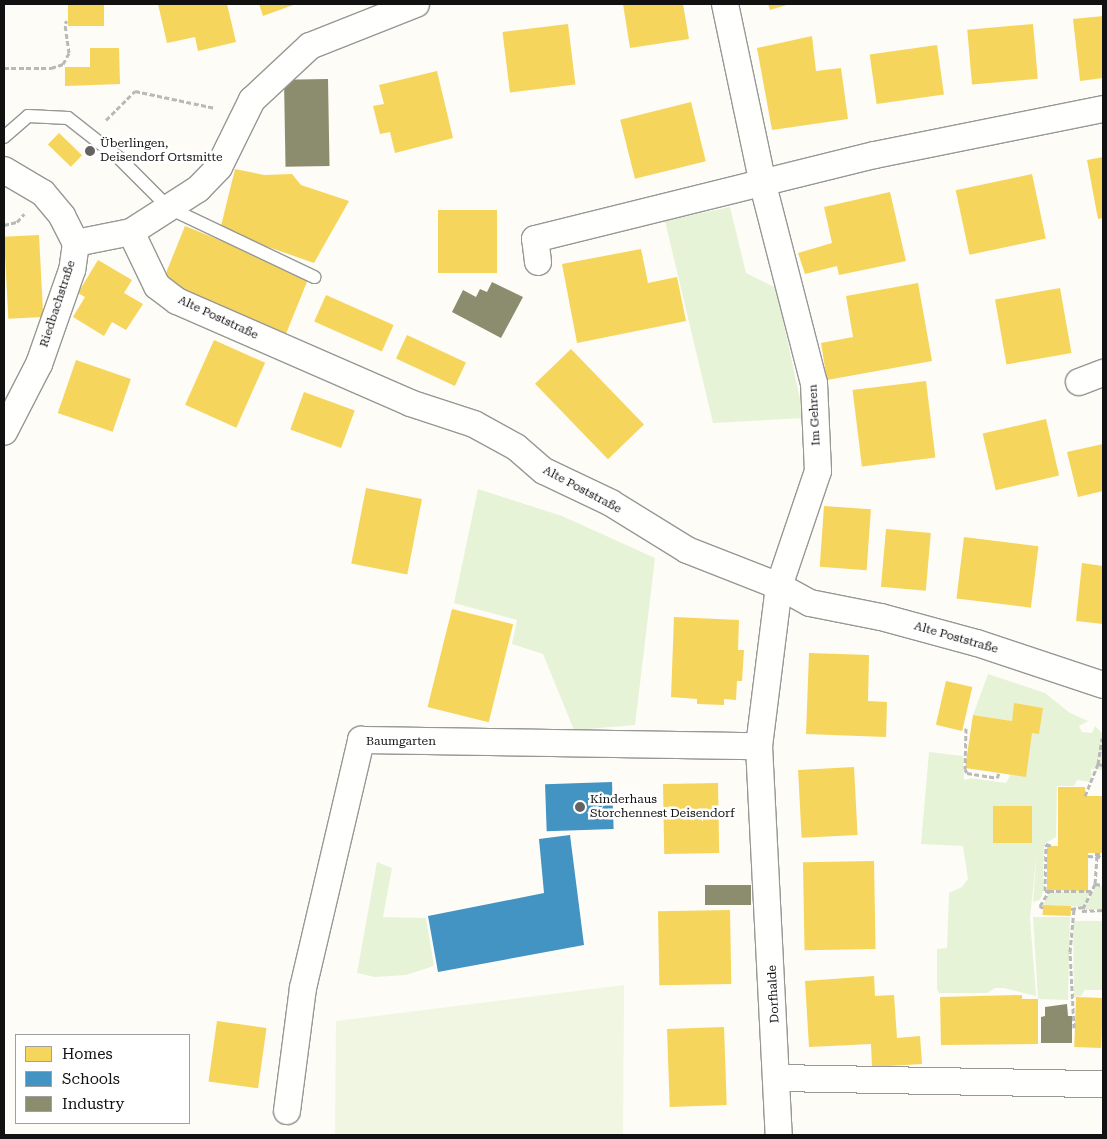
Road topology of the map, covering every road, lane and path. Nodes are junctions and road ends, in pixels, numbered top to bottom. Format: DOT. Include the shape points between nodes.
graph roads {
  1 [pos="416,4"];
  2 [pos="725,4"];
  3 [pos="67,21"];
  4 [pos="4,68"];
  5 [pos="1103,109"];
  6 [pos="245,116"];
  7 [pos="106,120"];
  8 [pos="4,137"];
  9 [pos="4,170"];
  10 [pos="763,185"];
  11 [pos="169,208"];
  12 [pos="131,232"];
  13 [pos="76,243"];
  14 [pos="538,262"];
  15 [pos="314,277"];
  16 [pos="1103,373"];
  17 [pos="1079,382"];
  18 [pos="4,432"];
  19 [pos="779,586"];
  20 [pos="1103,685"];
  21 [pos="966,728"];
  22 [pos="1102,738"];
  23 [pos="760,746"];
  24 [pos="1098,764"];
  25 [pos="1103,765"];
  26 [pos="999,772"];
  27 [pos="1085,796"];
  28 [pos="1052,846"];
  29 [pos="1095,855"];
  30 [pos="1103,855"];
  31 [pos="1088,856"];
  32 [pos="1095,884"];
  33 [pos="1103,885"];
  34 [pos="1049,891"];
  35 [pos="1091,891"];
  36 [pos="1084,907"];
  37 [pos="1043,908"];
  38 [pos="1103,910"];
  39 [pos="1074,1028"];
  40 [pos="778,1078"];
  41 [pos="1103,1084"];
  42 [pos="287,1111"];
  43 [pos="779,1135"];
  1 -- 6 [label="street" via="310,46 252,100"];
  2 -- 10 [label="street, Im Gehren"];
  3 -- 4 [label="path" via="69,53 63,64 51,68"];
  5 -- 10 [label="street" via="875,154"];
  6 -- 7 [label="path" via="135,91"];
  6 -- 11 [label="street" via="219,167 198,189"];
  8 -- 11 [label="lane" via="28,116 68,118 119,158"];
  9 -- 13 [label="street, Riedbachstraße" via="43,193 62,216"];
  10 -- 14 [label="street" via="535,239"];
  10 -- 19 [label="street, Im Gehren" via="814,383 818,471"];
  11 -- 12 [label="street"];
  11 -- 15 [label="lane"];
  12 -- 13 [label="street"];
  12 -- 19 [label="street, Alte Poststraße" via="157,286 177,301 410,403 474,424 516,447 544,471 611,504 687,550"];
  13 -- 18 [label="street, Riedbachstraße" via="72,270 39,364"];
  16 -- 17 [label="street"];
  19 -- 20 [label="street, Alte Poststraße" via="810,603 881,617 977,643"];
  19 -- 23 [label="street, Dorfhalde"];
  21 -- 26 [label="path" via="964,769 968,773 997,778"];
  22 -- 24 [label="path"];
  23 -- 40 [label="street, Dorfhalde"];
  23 -- 42 [label="street, Baumgarten" via="361,740 303,988"];
  24 -- 25 [label="path"];
  24 -- 27 [label="path"];
  28 -- 34 [label="path" via="1046,844 1046,891"];
  29 -- 30 [label="path"];
  29 -- 31 [label="path"];
  29 -- 32 [label="path"];
  32 -- 33 [label="path"];
  32 -- 35 [label="path"];
  34 -- 35 [label="path"];
  34 -- 37 [label="path" via="1040,906"];
  35 -- 36 [label="path"];
  36 -- 38 [label="path" via="1082,911"];
  36 -- 39 [label="path" via="1072,909 1070,952"];
  40 -- 41 [label="street"];
  40 -- 43 [label="street, Dorfhalde"];
}
